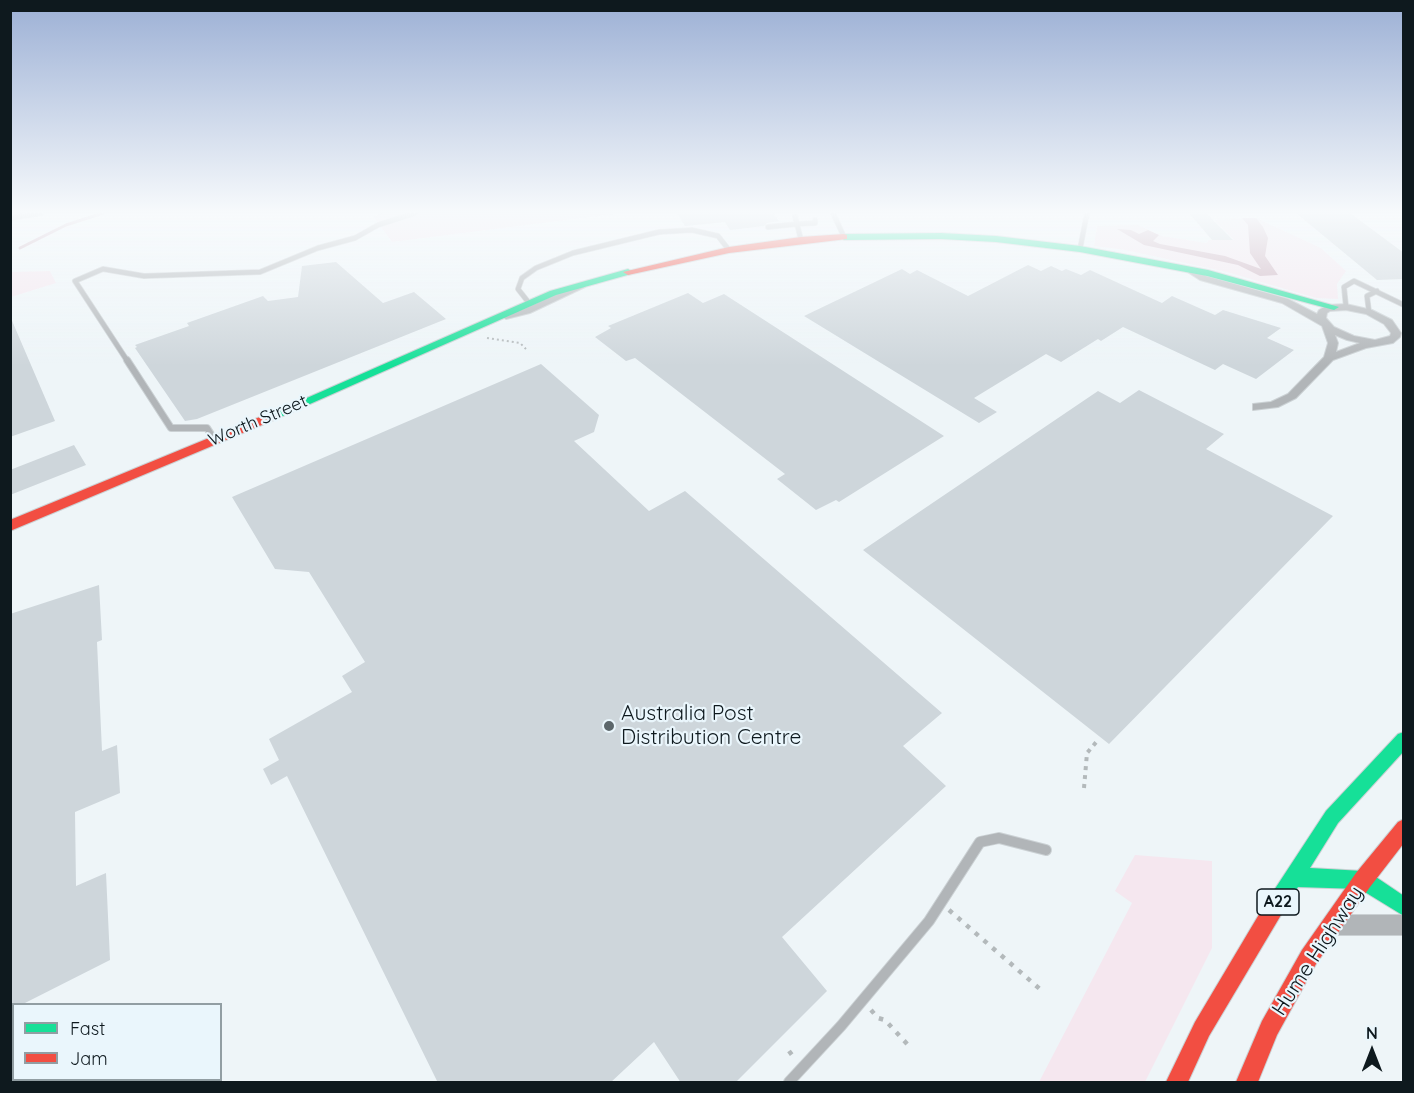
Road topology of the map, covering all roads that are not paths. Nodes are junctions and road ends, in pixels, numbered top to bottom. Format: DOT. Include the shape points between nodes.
graph roads {
  1 [pos="279,264"];
  2 [pos="546,264"];
  3 [pos="657,264"];
  4 [pos="1153,264"];
  5 [pos="1192,272"];
  6 [pos="580,287"];
  7 [pos="1377,291"];
  8 [pos="529,303"];
  9 [pos="1404,305"];
  10 [pos="1340,307"];
  11 [pos="1369,312"];
  12 [pos="506,316"];
  13 [pos="1324,323"];
  14 [pos="1393,326"];
  15 [pos="1404,333"];
  16 [pos="1378,342"];
  17 [pos="1402,346"];
  18 [pos="1329,358"];
  19 [pos="1257,407"];
  20 [pos="214,439"];
  21 [pos="10,526"];
  22 [pos="1404,739"];
  23 [pos="1404,828"];
  24 [pos="1046,850"];
  25 [pos="1293,877"];
  26 [pos="1363,880"];
  27 [pos="1404,908"];
  28 [pos="1330,925"];
  29 [pos="1404,925"];
  30 [pos="789,1083"];
  31 [pos="1177,1083"];
  32 [pos="1247,1083"];
  1 -- 20 [label="lane" via="260,272 144,276 103,269 75,281 171,428 207,428"];
  2 -- 8 [label="lane" via="522,278 518,289"];
  3 -- 6 [label="main road, Worth Street"];
  4 -- 5 [label="main road, Worth Street"];
  5 -- 10 [label="main road, Worth Street"];
  5 -- 13 [label="street, Worth Street" via="1285,301"];
  6 -- 8 [label="main road, Worth Street"];
  6 -- 12 [label="street, Worth Street" via="527,311"];
  7 -- 9 [label="lane"];
  7 -- 10 [label="lane" via="1359,281 1349,282 1344,287"];
  7 -- 11 [label="lane" via="1367,296"];
  8 -- 12 [label="main road, Worth Street"];
  10 -- 11 [label="street"];
  10 -- 13 [label="street" via="1322,312"];
  11 -- 14 [label="street"];
  12 -- 20 [label="main road, Worth Street"];
  13 -- 16 [label="street, Worth Street" via="1346,337"];
  13 -- 18 [label="street" via="1333,344"];
  14 -- 15 [label="street"];
  14 -- 16 [label="street" via="1395,337"];
  16 -- 17 [label="street"];
  16 -- 18 [label="street"];
  18 -- 19 [label="street" via="1287,400"];
  20 -- 21 [label="main road, Worth Street"];
  22 -- 25 [label="main road, A22" via="1332,818"];
  23 -- 26 [label="main road, Hume Highway"];
  24 -- 30 [label="lane" via="999,838 980,842 929,921"];
  25 -- 26 [label="main road"];
  25 -- 31 [label="main road, A22" via="1202,1029"];
  26 -- 27 [label="main road"];
  26 -- 28 [label="main road, Hume Highway"];
  28 -- 29 [label="street"];
  28 -- 32 [label="main road, Hume Highway" via="1269,1028"];
}
